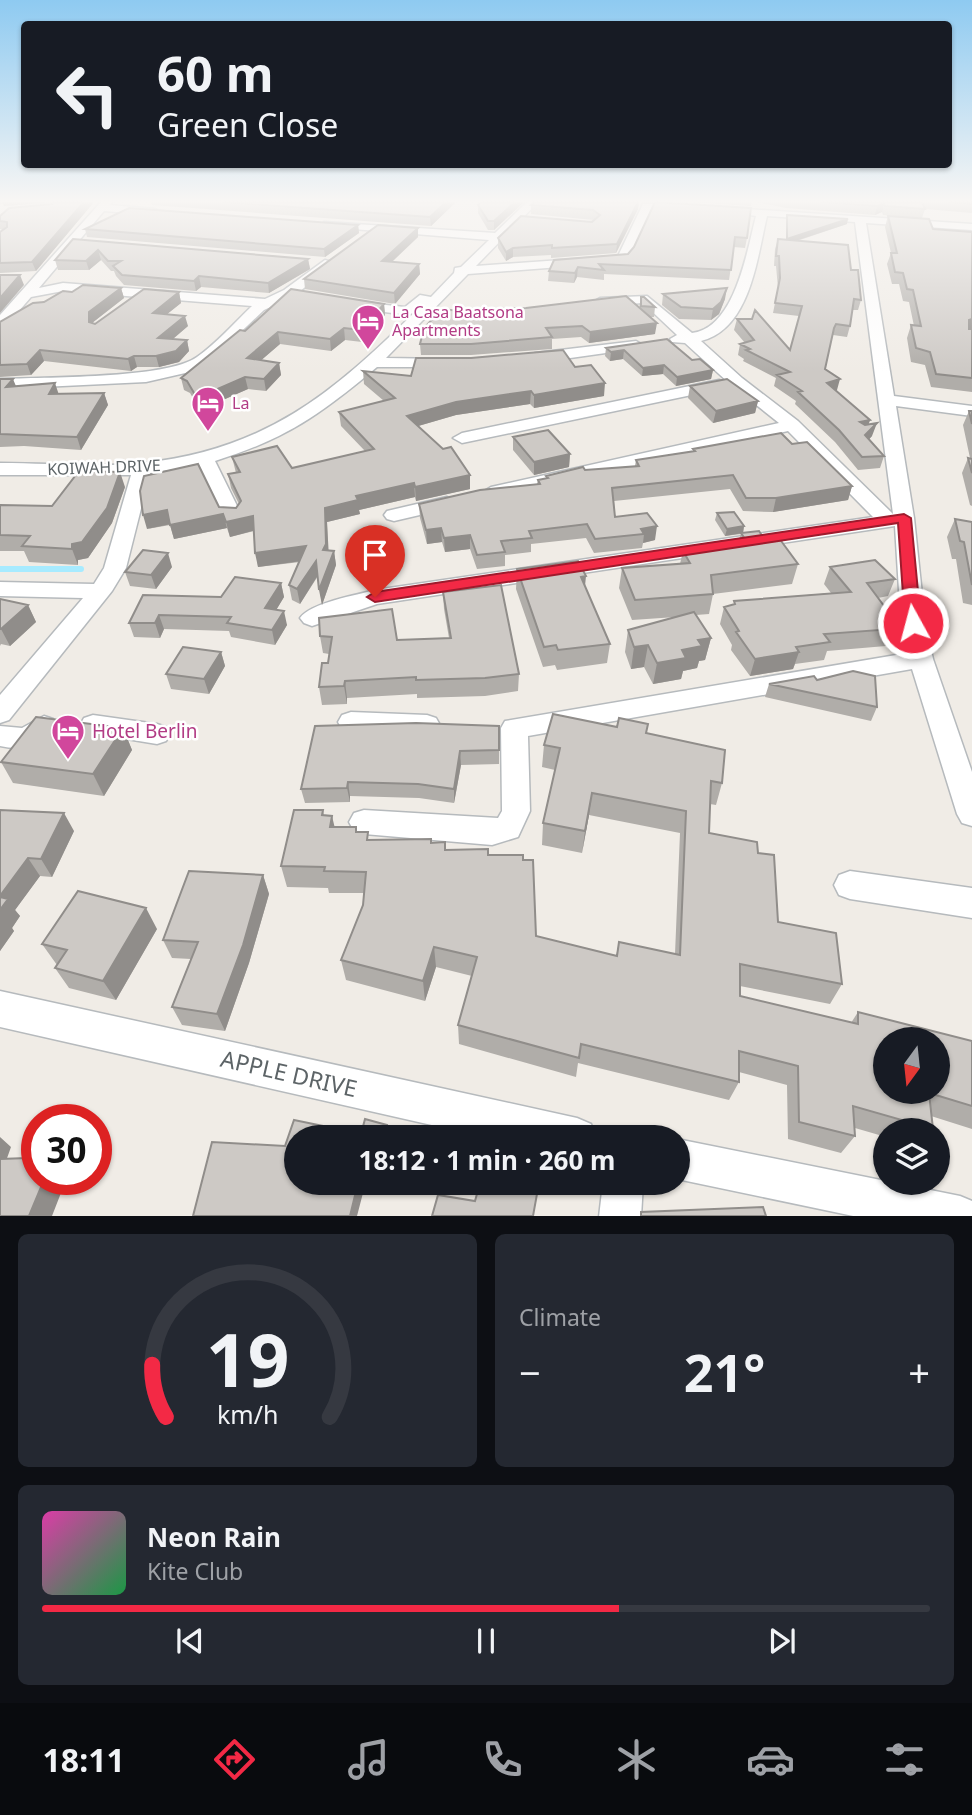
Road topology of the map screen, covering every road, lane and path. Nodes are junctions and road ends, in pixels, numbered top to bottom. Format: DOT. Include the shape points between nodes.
graph roads {
  1 [pos="53,259"];
  2 [pos="478,259"];
  3 [pos="622,259"];
  4 [pos="750,259"];
  5 [pos="865,259"];
  6 [pos="326,261"];
  7 [pos="520,268"];
  8 [pos="466,270"];
  9 [pos="536,279"];
  10 [pos="442,287"];
  11 [pos="143,293"];
  12 [pos="26,294"];
  13 [pos="344,302"];
  14 [pos="265,303"];
  15 [pos="582,304"];
  16 [pos="125,307"];
  17 [pos="420,313"];
  18 [pos="444,313"];
  19 [pos="0,324"];
  20 [pos="688,338"];
  21 [pos="520,359"];
  22 [pos="373,362"];
  23 [pos="459,363"];
  24 [pos="736,381"];
  25 [pos="0,384"];
  26 [pos="889,400"];
  27 [pos="972,411"];
  28 [pos="792,425"];
  29 [pos="462,438"];
  30 [pos="205,458"];
  31 [pos="0,469"];
  32 [pos="142,469"];
  33 [pos="394,515"];
  34 [pos="232,516"];
  35 [pos="897,519"];
  36 [pos="0,589"];
  37 [pos="101,591"];
  38 [pos="313,618"];
  39 [pos="921,659"];
  40 [pos="0,713"];
  41 [pos="351,722"];
  42 [pos="446,726"];
  43 [pos="487,727"];
  44 [pos="514,728"];
  45 [pos="156,734"];
  46 [pos="0,736"];
  47 [pos="969,797"];
  48 [pos="364,822"];
  49 [pos="850,885"];
  50 [pos="972,903"];
  51 [pos="0,1009"];
  52 [pos="519,1125"];
  53 [pos="690,1162"];
  54 [pos="622,1195"];
  55 [pos="620,1216"];
  56 [pos="960,1216"];
  1 -- 12 [label="street" via="32,278"];
  2 -- 8 [label="street, KOIWAH DRIVE"];
  3 -- 7 [label="street"];
  4 -- 20 [label="street" via="741,291 723,323 710,334"];
  5 -- 26 [label="street"];
  6 -- 14 [label="street" via="296,294"];
  7 -- 8 [label="street"];
  7 -- 9 [label="street"];
  8 -- 10 [label="street, KOIWAH DRIVE"];
  10 -- 13 [label="street" via="408,312"];
  10 -- 17 [label="street, KOIWAH DRIVE"];
  11 -- 12 [label="street" via="59,287"];
  11 -- 14 [label="street"];
  11 -- 16 [label="street"];
  12 -- 19 [label="street"];
  14 -- 25 [label="street" via="202,361 175,372"];
  15 -- 20 [label="street" via="643,299"];
  17 -- 18 [label="street"];
  17 -- 22 [label="street, KOIWAH DRIVE"];
  20 -- 21 [label="street"];
  20 -- 24 [label="street"];
  22 -- 23 [label="street"];
  22 -- 30 [label="street, KOIWAH DRIVE" via="322,404 277,432"];
  24 -- 28 [label="street"];
  24 -- 29 [label="street"];
  26 -- 27 [label="street"];
  26 -- 35 [label="street"];
  28 -- 33 [label="street"];
  28 -- 35 [label="street"];
  30 -- 32 [label="street, KOIWAH DRIVE"];
  30 -- 34 [label="street"];
  31 -- 32 [label="street, KOIWAH DRIVE"];
  32 -- 37 [label="street" via="119,558"];
  35 -- 38 [label="street" via="375,597"];
  35 -- 39 [label="street"];
  36 -- 37 [label="street"];
  37 -- 40 [label="street"];
  39 -- 44 [label="street"];
  39 -- 47 [label="street"];
  41 -- 42 [label="street"];
  43 -- 44 [label="street"];
  44 -- 48 [label="street" via="516,811 508,828 492,832"];
  45 -- 46 [label="street" via="57,720 33,737"];
  49 -- 50 [label="street"];
  51 -- 52 [label="street, APPLE DRIVE"];
  53 -- 56 [label="street"];
  54 -- 55 [label="street"];
}
